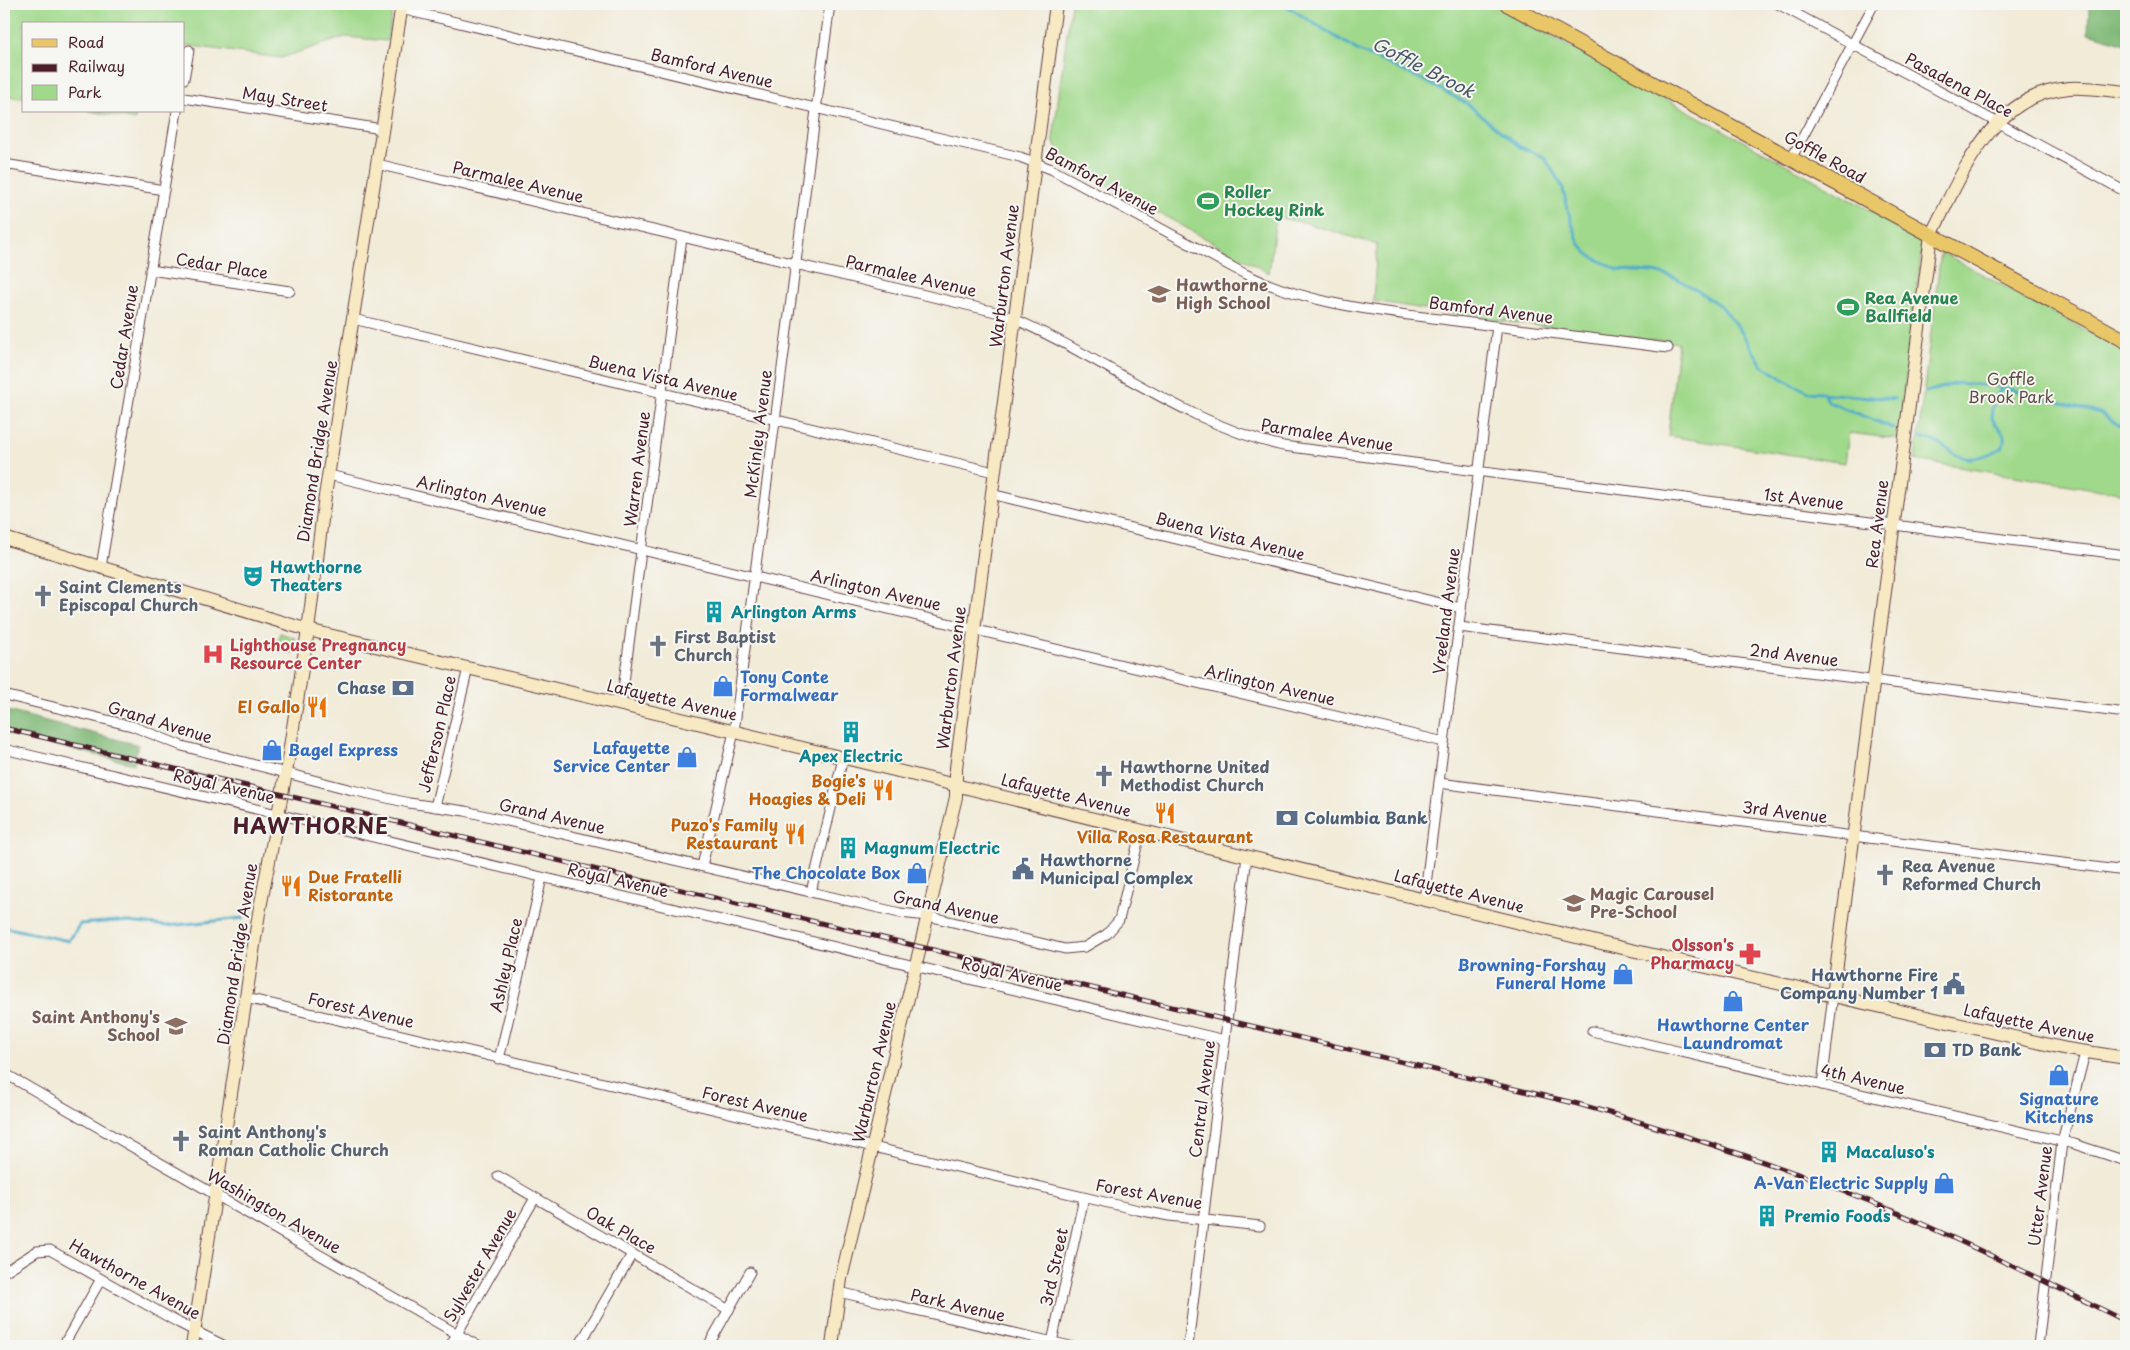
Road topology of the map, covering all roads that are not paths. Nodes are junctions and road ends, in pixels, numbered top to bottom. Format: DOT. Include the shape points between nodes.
graph roads {
  1 [pos="830,4"];
  2 [pos="1056,4"];
  3 [pos="1507,4"];
  4 [pos="1778,4"];
  5 [pos="1874,4"];
  6 [pos="402,6"];
  7 [pos="1853,44"];
  8 [pos="189,50"];
  9 [pos="185,73"];
  10 [pos="2126,92"];
  11 [pos="185,98"];
  12 [pos="816,108"];
  13 [pos="177,112"];
  14 [pos="1997,122"];
  15 [pos="382,129"];
  16 [pos="1791,159"];
  17 [pos="1035,162"];
  18 [pos="4,164"];
  19 [pos="377,164"];
  20 [pos="164,190"];
  21 [pos="2126,192"];
  22 [pos="1931,235"];
  23 [pos="682,237"];
  24 [pos="796,264"];
  25 [pos="150,270"];
  26 [pos="290,291"];
  27 [pos="1015,318"];
  28 [pos="353,319"];
  29 [pos="1497,326"];
  30 [pos="2126,341"];
  31 [pos="1668,348"];
  32 [pos="662,393"];
  33 [pos="775,420"];
  34 [pos="994,472"];
  35 [pos="1479,472"];
  36 [pos="329,475"];
  37 [pos="991,494"];
  38 [pos="1893,525"];
  39 [pos="4,538"];
  40 [pos="641,550"];
  41 [pos="2126,555"];
  42 [pos="101,567"];
  43 [pos="755,577"];
  44 [pos="1462,608"];
  45 [pos="1459,627"];
  46 [pos="974,629"];
  47 [pos="308,630"];
  48 [pos="468,668"];
  49 [pos="1873,680"];
  50 [pos="4,695"];
  51 [pos="621,705"];
  52 [pos="2126,713"];
  53 [pos="734,732"];
  54 [pos="1444,742"];
  55 [pos="4,749"];
  56 [pos="843,758"];
  57 [pos="286,773"];
  58 [pos="1439,783"];
  59 [pos="956,785"];
  60 [pos="435,807"];
  61 [pos="278,815"];
  62 [pos="1141,830"];
  63 [pos="1854,836"];
  64 [pos="1247,856"];
  65 [pos="702,866"];
  66 [pos="2126,871"];
  67 [pos="542,878"];
  68 [pos="812,892"];
  69 [pos="1424,900"];
  70 [pos="928,916"];
  71 [pos="916,967"];
  72 [pos="1833,995"];
  73 [pos="246,998"];
  74 [pos="1592,1032"];
  75 [pos="1225,1040"];
  76 [pos="2085,1052"];
  77 [pos="499,1058"];
  78 [pos="2126,1058"];
  79 [pos="4,1073"];
  80 [pos="1822,1085"];
  81 [pos="2062,1142"];
  82 [pos="873,1147"];
  83 [pos="2126,1161"];
  84 [pos="498,1176"];
  85 [pos="216,1195"];
  86 [pos="535,1198"];
  87 [pos="1084,1198"];
  88 [pos="1203,1220"];
  89 [pos="1260,1226"];
  90 [pos="632,1254"];
  91 [pos="4,1272"];
  92 [pos="750,1272"];
  93 [pos="101,1279"];
  94 [pos="839,1292"];
  95 [pos="729,1310"];
  96 [pos="194,1331"];
  97 [pos="457,1334"];
  98 [pos="1052,1342"];
  99 [pos="63,1346"];
  100 [pos="192,1346"];
  101 [pos="225,1346"];
  102 [pos="450,1346"];
  103 [pos="478,1346"];
  104 [pos="579,1346"];
  105 [pos="708,1346"];
  106 [pos="832,1346"];
  107 [pos="1070,1346"];
  108 [pos="1188,1346"];
  109 [pos="2038,1346"];
  1 -- 12 [label="street, McKinley Avenue"];
  2 -- 17 [label="street, Warburton Avenue"];
  3 -- 16 [label="main road, Goffle Road"];
  4 -- 7 [label="street, Pasadena Place"];
  5 -- 7 [label="street"];
  6 -- 12 [label="street, Bamford Avenue"];
  6 -- 15 [label="street, Diamond Bridge Avenue"];
  7 -- 14 [label="street, Pasadena Place"];
  7 -- 16 [label="street"];
  8 -- 9 [label="street"];
  10 -- 14 [label="street, Rea Avenue" via="2069,88 2053,91 2020,103"];
  11 -- 15 [label="street, May Street"];
  12 -- 17 [label="street, Bamford Avenue"];
  12 -- 24 [label="street, McKinley Avenue"];
  13 -- 20 [label="street, Cedar Avenue"];
  14 -- 21 [label="street, Pasadena Place"];
  14 -- 22 [label="street, Rea Avenue" via="1984,137"];
  15 -- 19 [label="street, Diamond Bridge Avenue"];
  16 -- 22 [label="main road, Goffle Road"];
  17 -- 27 [label="street, Warburton Avenue"];
  17 -- 29 [label="street, Bamford Avenue" via="1245,274 1281,289 1339,305"];
  18 -- 20 [label="street"];
  19 -- 23 [label="street, Parmalee Avenue"];
  19 -- 28 [label="street, Diamond Bridge Avenue"];
  20 -- 25 [label="street, Cedar Avenue"];
  22 -- 30 [label="main road, Goffle Road"];
  22 -- 38 [label="street, Rea Avenue"];
  23 -- 24 [label="street, Parmalee Avenue"];
  23 -- 32 [label="street, Warren Avenue"];
  24 -- 27 [label="street, Parmalee Avenue"];
  24 -- 33 [label="street, McKinley Avenue"];
  25 -- 26 [label="street, Cedar Place"];
  25 -- 42 [label="street, Cedar Avenue"];
  27 -- 34 [label="street, Warburton Avenue"];
  27 -- 35 [label="street, Parmalee Avenue" via="1190,412 1242,435 1306,450"];
  28 -- 32 [label="street, Buena Vista Avenue"];
  28 -- 36 [label="street, Diamond Bridge Avenue"];
  29 -- 31 [label="street, Bamford Avenue"];
  29 -- 35 [label="street, Vreeland Avenue"];
  32 -- 33 [label="street, Buena Vista Avenue"];
  32 -- 40 [label="street, Warren Avenue"];
  33 -- 34 [label="street, Buena Vista Avenue"];
  33 -- 43 [label="street, McKinley Avenue"];
  34 -- 37 [label="street, Warburton Avenue"];
  35 -- 38 [label="street, 1st Avenue"];
  35 -- 44 [label="street, Vreeland Avenue"];
  36 -- 40 [label="street, Arlington Avenue"];
  36 -- 47 [label="street, Diamond Bridge Avenue"];
  37 -- 44 [label="street, Buena Vista Avenue"];
  37 -- 46 [label="street, Warburton Avenue"];
  38 -- 41 [label="street, 1st Avenue"];
  38 -- 49 [label="street, Rea Avenue"];
  39 -- 42 [label="street, Lafayette Avenue"];
  40 -- 43 [label="street, Arlington Avenue"];
  40 -- 51 [label="street, Warren Avenue"];
  42 -- 47 [label="street, Lafayette Avenue"];
  43 -- 46 [label="street, Arlington Avenue"];
  43 -- 53 [label="street, McKinley Avenue"];
  44 -- 45 [label="street, Vreeland Avenue"];
  45 -- 49 [label="street, 2nd Avenue"];
  45 -- 54 [label="street, Vreeland Avenue"];
  46 -- 54 [label="street, Arlington Avenue"];
  46 -- 59 [label="street, Warburton Avenue"];
  47 -- 48 [label="street, Lafayette Avenue"];
  47 -- 57 [label="street, Diamond Bridge Avenue"];
  48 -- 51 [label="street, Lafayette Avenue"];
  48 -- 60 [label="street, Jefferson Place"];
  49 -- 52 [label="street, 2nd Avenue"];
  49 -- 63 [label="street, Rea Avenue"];
  50 -- 57 [label="street, Grand Avenue" via="132,726 182,746"];
  51 -- 53 [label="street, Lafayette Avenue"];
  53 -- 56 [label="street, Lafayette Avenue"];
  53 -- 65 [label="street, McKinley Avenue"];
  54 -- 58 [label="street, Vreeland Avenue"];
  55 -- 61 [label="street, Royal Avenue"];
  56 -- 59 [label="street, Lafayette Avenue"];
  56 -- 68 [label="street"];
  57 -- 60 [label="street, Grand Avenue" via="409,804"];
  57 -- 61 [label="street, Diamond Bridge Avenue"];
  58 -- 63 [label="street, 3rd Avenue"];
  58 -- 69 [label="street, Vreeland Avenue"];
  59 -- 62 [label="street, Lafayette Avenue"];
  59 -- 70 [label="street, Warburton Avenue" via="956,797"];
  60 -- 65 [label="street, Grand Avenue" via="465,811"];
  61 -- 67 [label="street, Royal Avenue"];
  61 -- 73 [label="street, Diamond Bridge Avenue"];
  62 -- 64 [label="street, Lafayette Avenue"];
  62 -- 70 [label="street, Grand Avenue" via="1119,920 1114,928 1079,949 1065,949"];
  63 -- 66 [label="street, 3rd Avenue"];
  63 -- 72 [label="street, Rea Avenue"];
  64 -- 69 [label="street, Lafayette Avenue"];
  64 -- 75 [label="street, Central Avenue"];
  65 -- 68 [label="street, Grand Avenue"];
  67 -- 71 [label="street, Royal Avenue"];
  67 -- 77 [label="street, Ashley Place"];
  68 -- 70 [label="street, Grand Avenue" via="900,913"];
  69 -- 72 [label="street, Lafayette Avenue"];
  70 -- 71 [label="street, Warburton Avenue"];
  71 -- 75 [label="street, Royal Avenue"];
  71 -- 82 [label="street, Warburton Avenue"];
  72 -- 76 [label="street, Lafayette Avenue"];
  72 -- 80 [label="street, Rea Avenue"];
  73 -- 77 [label="street, Forest Avenue"];
  73 -- 85 [label="street, Diamond Bridge Avenue"];
  74 -- 80 [label="street, 4th Avenue"];
  75 -- 88 [label="street, Central Avenue"];
  76 -- 78 [label="street, Lafayette Avenue"];
  76 -- 81 [label="street, Utter Avenue"];
  77 -- 82 [label="street, Forest Avenue"];
  79 -- 85 [label="street, Washington Avenue"];
  80 -- 81 [label="street, 4th Avenue"];
  81 -- 83 [label="street, 4th Avenue"];
  81 -- 109 [label="street, Utter Avenue"];
  82 -- 87 [label="street, Forest Avenue"];
  82 -- 94 [label="street, Warburton Avenue"];
  84 -- 86 [label="street, Oak Place"];
  85 -- 96 [label="street, Diamond Bridge Avenue"];
  85 -- 97 [label="street, Washington Avenue"];
  86 -- 90 [label="street, Oak Place"];
  86 -- 97 [label="street, Sylvester Avenue"];
  87 -- 88 [label="street, Forest Avenue" via="1153,1214"];
  87 -- 98 [label="street, 3rd Street"];
  88 -- 89 [label="street, Forest Avenue"];
  88 -- 108 [label="street, Central Avenue"];
  90 -- 95 [label="street, Oak Place"];
  90 -- 104 [label="street"];
  91 -- 93 [label="street, Hawthorne Avenue" via="37,1251 50,1250"];
  92 -- 95 [label="street"];
  93 -- 96 [label="street, Hawthorne Avenue"];
  93 -- 99 [label="street"];
  94 -- 98 [label="street, Park Avenue"];
  94 -- 106 [label="street, Warburton Avenue"];
  95 -- 105 [label="street"];
  96 -- 100 [label="street, Diamond Bridge Avenue"];
  96 -- 101 [label="street, Hawthorne Avenue"];
  97 -- 102 [label="street, Sylvester Avenue"];
  97 -- 103 [label="street, Washington Avenue"];
  98 -- 107 [label="street, Park Avenue"];
}
